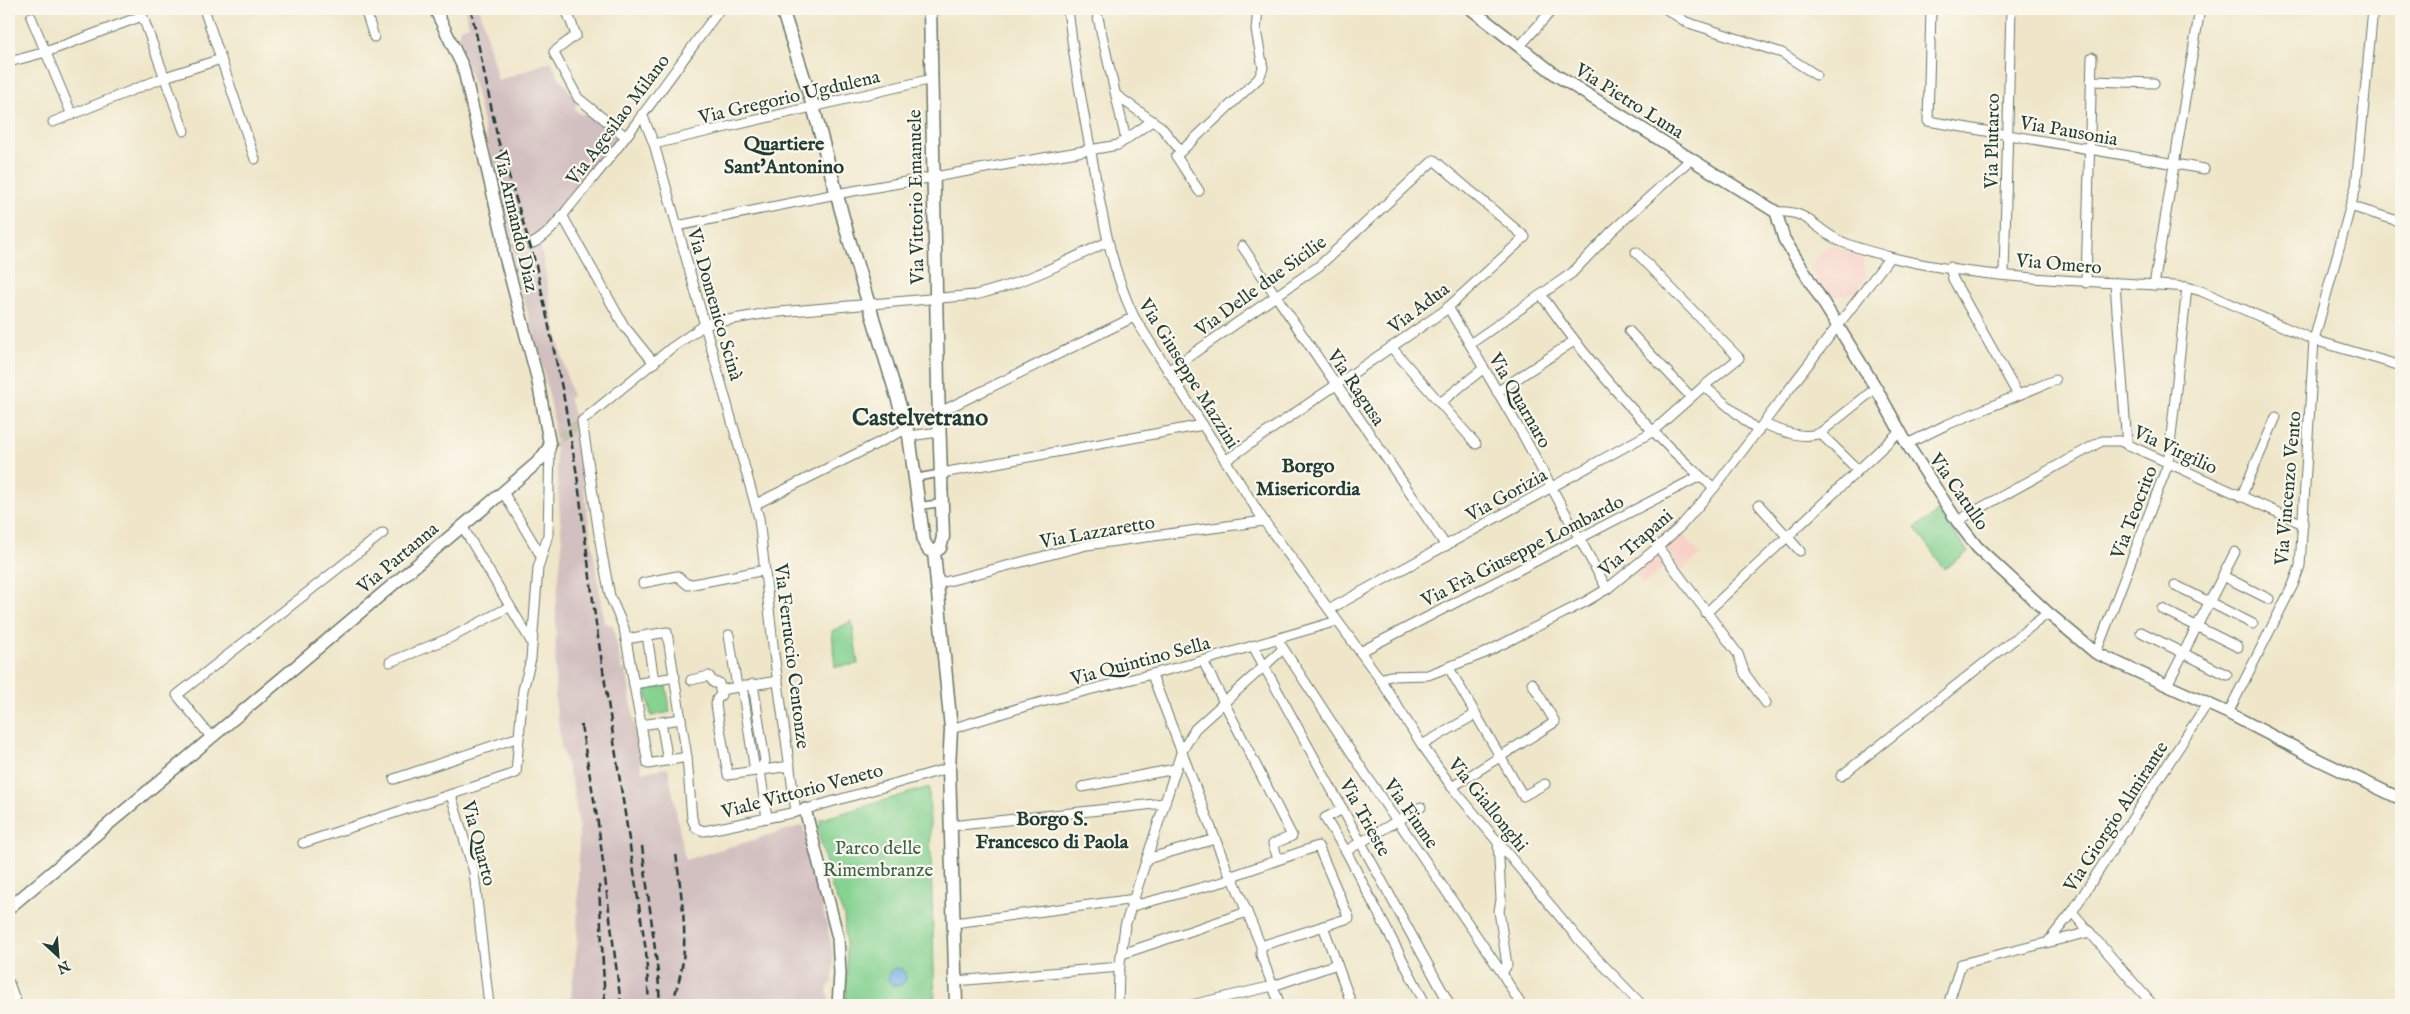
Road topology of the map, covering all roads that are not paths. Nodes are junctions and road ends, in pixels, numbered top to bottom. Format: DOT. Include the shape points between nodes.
graph roads {
  1 [pos="204,9"];
  2 [pos="365,9"];
  3 [pos="435,9"];
  4 [pos="566,9"];
  5 [pos="720,9"];
  6 [pos="782,9"];
  7 [pos="930,9"];
  8 [pos="1068,9"];
  9 [pos="1096,9"];
  10 [pos="1257,9"];
  11 [pos="1471,9"];
  12 [pos="1553,9"];
  13 [pos="1666,9"];
  14 [pos="1931,9"];
  15 [pos="2011,9"];
  16 [pos="2200,9"];
  17 [pos="2373,9"];
  18 [pos="141,12"];
  19 [pos="31,17"];
  20 [pos="374,37"];
  21 [pos="1519,47"];
  22 [pos="46,52"];
  23 [pos="2092,57"];
  24 [pos="221,59"];
  25 [pos="9,62"];
  26 [pos="1816,75"];
  27 [pos="165,77"];
  28 [pos="932,79"];
  29 [pos="2091,81"];
  30 [pos="2154,83"];
  31 [pos="1116,95"];
  32 [pos="813,106"];
  33 [pos="72,114"];
  34 [pos="642,114"];
  35 [pos="1152,121"];
  36 [pos="53,122"];
  37 [pos="184,131"];
  38 [pos="625,136"];
  39 [pos="2007,136"];
  40 [pos="1126,140"];
  41 [pos="654,144"];
  42 [pos="1180,150"];
  43 [pos="2090,150"];
  44 [pos="1090,151"];
  45 [pos="1692,158"];
  46 [pos="255,159"];
  47 [pos="1434,160"];
  48 [pos="2172,163"];
  49 [pos="2204,168"];
  50 [pos="933,176"];
  51 [pos="1199,191"];
  52 [pos="836,194"];
  53 [pos="2350,206"];
  54 [pos="1776,212"];
  55 [pos="562,215"];
  56 [pos="2401,222"];
  57 [pos="676,226"];
  58 [pos="1107,242"];
  59 [pos="533,243"];
  60 [pos="1242,246"];
  61 [pos="1636,252"];
  62 [pos="1890,256"];
  63 [pos="1950,267"];
  64 [pos="2004,274"];
  65 [pos="2086,283"];
  66 [pos="2115,284"];
  67 [pos="2154,285"];
  68 [pos="2187,287"];
  69 [pos="1276,296"];
  70 [pos="1542,296"];
  71 [pos="936,298"];
  72 [pos="870,304"];
  73 [pos="1448,307"];
  74 [pos="1134,317"];
  75 [pos="706,324"];
  76 [pos="1837,326"];
  77 [pos="1629,331"];
  78 [pos="2314,340"];
  79 [pos="1574,341"];
  80 [pos="1470,344"];
  81 [pos="1391,347"];
  82 [pos="654,362"];
  83 [pos="2401,366"];
  84 [pos="1484,368"];
  85 [pos="1168,371"];
  86 [pos="2055,380"];
  87 [pos="1336,385"];
  88 [pos="1704,386"];
  89 [pos="1876,388"];
  90 [pos="1497,392"];
  91 [pos="2018,395"];
  92 [pos="1691,397"];
  93 [pos="1440,403"];
  94 [pos="938,413"];
  95 [pos="2276,417"];
  96 [pos="1203,426"];
  97 [pos="1761,427"];
  98 [pos="939,432"];
  99 [pos="1652,432"];
  100 [pos="1899,432"];
  101 [pos="907,433"];
  102 [pos="1820,433"];
  103 [pos="1476,444"];
  104 [pos="1906,444"];
  105 [pos="2127,444"];
  106 [pos="550,446"];
  107 [pos="1226,461"];
  108 [pos="2168,464"];
  109 [pos="1858,470"];
  110 [pos="942,474"];
  111 [pos="1700,476"];
  112 [pos="915,478"];
  113 [pos="1551,488"];
  114 [pos="1714,488"];
  115 [pos="503,492"];
  116 [pos="2241,497"];
  117 [pos="942,503"];
  118 [pos="756,504"];
  119 [pos="1759,505"];
  120 [pos="919,506"];
  121 [pos="1957,520"];
  122 [pos="1264,521"];
  123 [pos="2303,524"];
  124 [pos="462,526"];
  125 [pos="383,533"];
  126 [pos="1787,537"];
  127 [pos="1580,540"];
  128 [pos="1446,546"];
  129 [pos="1658,547"];
  130 [pos="1800,551"];
  131 [pos="934,552"];
  132 [pos="2235,552"];
  133 [pos="541,556"];
  134 [pos="765,570"];
  135 [pos="2223,576"];
  136 [pos="643,583"];
  137 [pos="937,584"];
  138 [pos="2174,586"];
  139 [pos="1607,589"];
  140 [pos="2269,600"];
  141 [pos="2209,602"];
  142 [pos="509,607"];
  143 [pos="1330,608"];
  144 [pos="2162,608"];
  145 [pos="1706,613"];
  146 [pos="2048,613"];
  147 [pos="1337,621"];
  148 [pos="2253,624"];
  149 [pos="2197,626"];
  150 [pos="2141,632"];
  151 [pos="647,635"];
  152 [pos="729,635"];
  153 [pos="626,639"];
  154 [pos="1277,639"];
  155 [pos="532,643"];
  156 [pos="1253,646"];
  157 [pos="2238,647"];
  158 [pos="1283,649"];
  159 [pos="1360,652"];
  160 [pos="2096,653"];
  161 [pos="2184,653"];
  162 [pos="1203,661"];
  163 [pos="390,662"];
  164 [pos="1264,666"];
  165 [pos="1449,668"];
  166 [pos="2226,674"];
  167 [pos="1152,675"];
  168 [pos="675,677"];
  169 [pos="1380,679"];
  170 [pos="691,680"];
  171 [pos="654,681"];
  172 [pos="778,681"];
  173 [pos="1532,683"];
  174 [pos="634,684"];
  175 [pos="753,684"];
  176 [pos="2167,685"];
  177 [pos="740,686"];
  178 [pos="720,690"];
  179 [pos="1225,703"];
  180 [pos="1766,703"];
  181 [pos="2207,704"];
  182 [pos="1476,714"];
  183 [pos="2228,714"];
  184 [pos="681,719"];
  185 [pos="661,722"];
  186 [pos="641,725"];
  187 [pos="951,729"];
  188 [pos="518,737"];
  189 [pos="211,738"];
  190 [pos="1422,745"];
  191 [pos="1181,753"];
  192 [pos="1500,756"];
  193 [pos="668,761"];
  194 [pos="687,761"];
  195 [pos="790,766"];
  196 [pos="949,768"];
  197 [pos="1175,769"];
  198 [pos="760,770"];
  199 [pos="1840,776"];
  200 [pos="394,779"];
  201 [pos="1545,784"];
  202 [pos="1082,787"];
  203 [pos="1452,787"];
  204 [pos="450,795"];
  205 [pos="2401,799"];
  206 [pos="1164,804"];
  207 [pos="1421,807"];
  208 [pos="1343,809"];
  209 [pos="801,810"];
  210 [pos="767,818"];
  211 [pos="1398,821"];
  212 [pos="950,826"];
  213 [pos="1215,839"];
  214 [pos="1498,840"];
  215 [pos="1362,842"];
  216 [pos="303,843"];
  217 [pos="1346,850"];
  218 [pos="1147,859"];
  219 [pos="1278,859"];
  220 [pos="1232,876"];
  221 [pos="1134,903"];
  222 [pos="9,908"];
  223 [pos="1247,912"];
  224 [pos="2072,912"];
  225 [pos="954,924"];
  226 [pos="1323,926"];
  227 [pos="2090,932"];
  228 [pos="2048,942"];
  229 [pos="1261,946"];
  230 [pos="1122,954"];
  231 [pos="1337,964"];
  232 [pos="1120,967"];
  233 [pos="1502,973"];
  234 [pos="955,981"];
  235 [pos="9,983"];
  236 [pos="1273,986"];
  237 [pos="1518,1004"];
  238 [pos="18,1005"];
  239 [pos="489,1005"];
  240 [pos="838,1005"];
  241 [pos="956,1005"];
  242 [pos="1118,1005"];
  243 [pos="1191,1005"];
  244 [pos="1280,1005"];
  245 [pos="1352,1005"];
  246 [pos="1426,1005"];
  247 [pos="1450,1005"];
  248 [pos="1642,1005"];
  249 [pos="1948,1005"];
  250 [pos="2152,1005"];
  1 -- 24 [label="street"];
  2 -- 20 [label="street"];
  3 -- 106 [label="street, Via Armando Diaz" via="463,67 537,378"];
  4 -- 38 [label="street" via="576,35 554,52 555,55 578,98"];
  5 -- 34 [label="street, Via Agesilao Milano"];
  6 -- 32 [label="main road"];
  7 -- 28 [label="main road, Via Vittorio Emanuele"];
  8 -- 44 [label="street, Via Giuseppe Mazzini"];
  9 -- 31 [label="street"];
  10 -- 42 [label="street" via="1256,30 1263,68 1259,78"];
  11 -- 21 [label="street, Via Pietro Luna"];
  12 -- 21 [label="street"];
  13 -- 26 [label="street" via="1686,22 1782,53"];
  14 -- 39 [label="street, Via Pausonia" via="1928,121"];
  15 -- 39 [label="street, Via Plutarco"];
  16 -- 48 [label="street"];
  17 -- 53 [label="street, Via Vincenzo Vento" via="2356,186"];
  18 -- 22 [label="street"];
  18 -- 27 [label="street"];
  19 -- 22 [label="street"];
  21 -- 45 [label="street, Via Pietro Luna" via="1556,75"];
  22 -- 25 [label="street"];
  22 -- 33 [label="street"];
  23 -- 29 [label="street"];
  24 -- 27 [label="street"];
  24 -- 46 [label="street"];
  27 -- 33 [label="street"];
  27 -- 37 [label="street"];
  28 -- 32 [label="street, Via Gregorio Ugdulena"];
  28 -- 50 [label="main road, Via Vittorio Emanuele"];
  29 -- 30 [label="street"];
  29 -- 43 [label="street"];
  31 -- 35 [label="street"];
  31 -- 40 [label="street"];
  32 -- 41 [label="street, Via Gregorio Ugdulena"];
  32 -- 52 [label="main road"];
  33 -- 36 [label="street"];
  34 -- 38 [label="street, Via Agesilao Milano"];
  34 -- 41 [label="street, Via Domenico Scinà"];
  35 -- 40 [label="street"];
  35 -- 42 [label="street"];
  38 -- 55 [label="street, Via Agesilao Milano"];
  39 -- 43 [label="street, Via Pausonia"];
  39 -- 64 [label="street, Via Plutarco"];
  40 -- 44 [label="street"];
  41 -- 57 [label="street, Via Domenico Scinà"];
  42 -- 51 [label="street" via="1176,156"];
  43 -- 48 [label="street, Via Pausonia"];
  43 -- 65 [label="street"];
  44 -- 50 [label="street"];
  44 -- 58 [label="street, Via Giuseppe Mazzini"];
  45 -- 54 [label="street, Via Pietro Luna"];
  45 -- 70 [label="street" via="1612,231 1572,273"];
  47 -- 69 [label="street, Via Delle due Sicilie" via="1320,266"];
  47 -- 73 [label="street, Via Adua" via="1525,237"];
  48 -- 49 [label="street, Via Pausonia"];
  48 -- 67 [label="street"];
  50 -- 52 [label="street"];
  50 -- 71 [label="main road, Via Vittorio Emanuele"];
  52 -- 57 [label="street"];
  52 -- 72 [label="main road"];
  53 -- 56 [label="street"];
  53 -- 78 [label="street, Via Vincenzo Vento"];
  54 -- 62 [label="street, Via Omero" via="1790,211 1803,215 1836,239"];
  54 -- 76 [label="street, Via Catullo" via="1784,239"];
  55 -- 59 [label="street, Via Agesilao Milano"];
  55 -- 82 [label="street" via="624,326"];
  57 -- 75 [label="street, Via Domenico Scinà"];
  58 -- 71 [label="street" via="1005,288 975,295"];
  58 -- 74 [label="street, Via Giuseppe Mazzini" via="1123,294"];
  60 -- 69 [label="street, Via Ragusa"];
  61 -- 88 [label="street, Via Gorizia" via="1739,358"];
  62 -- 63 [label="street, Via Omero"];
  62 -- 76 [label="street, Via Trapani"];
  63 -- 64 [label="street, Via Omero"];
  63 -- 91 [label="street" via="1953,279"];
  64 -- 65 [label="street, Via Omero"];
  65 -- 66 [label="street, Via Omero"];
  66 -- 67 [label="street, Via Omero"];
  66 -- 105 [label="street"];
  67 -- 68 [label="street, Via Omero"];
  68 -- 78 [label="street, Via Omero"];
  68 -- 108 [label="street, Via Teocrito"];
  69 -- 85 [label="street, Via Delle due Sicilie"];
  69 -- 87 [label="street, Via Ragusa"];
  70 -- 79 [label="street"];
  70 -- 80 [label="street"];
  71 -- 72 [label="street"];
  71 -- 94 [label="main road, Via Vittorio Emanuele"];
  72 -- 75 [label="street" via="768,313"];
  72 -- 101 [label="main road"];
  73 -- 80 [label="street, Via Quarnaro"];
  73 -- 81 [label="street, Via Adua"];
  74 -- 85 [label="street, Via Giuseppe Mazzini"];
  74 -- 94 [label="street"];
  75 -- 82 [label="street"];
  75 -- 118 [label="street, Via Domenico Scinà"];
  76 -- 89 [label="street, Via Catullo"];
  76 -- 97 [label="street, Via Trapani"];
  77 -- 92 [label="street"];
  78 -- 83 [label="street, Via Omero"];
  78 -- 123 [label="street, Via Vincenzo Vento"];
  79 -- 90 [label="street"];
  79 -- 99 [label="street"];
  80 -- 84 [label="street, Via Quarnaro"];
  81 -- 87 [label="street, Via Adua"];
  81 -- 93 [label="street"];
  82 -- 153 [label="street" via="582,421 610,596"];
  84 -- 90 [label="street, Via Quarnaro"];
  84 -- 93 [label="street"];
  85 -- 96 [label="street, Via Giuseppe Mazzini"];
  86 -- 91 [label="street"];
  87 -- 107 [label="street, Via Adua"];
  87 -- 128 [label="street, Via Ragusa"];
  88 -- 92 [label="street, Via Gorizia"];
  88 -- 97 [label="street"];
  89 -- 100 [label="street, Via Catullo"];
  89 -- 102 [label="street"];
  90 -- 113 [label="street, Via Quarnaro"];
  91 -- 104 [label="street"];
  92 -- 99 [label="street, Via Gorizia"];
  93 -- 103 [label="street"];
  94 -- 98 [label="main road, Via Vittorio Emanuele"];
  95 -- 116 [label="street"];
  96 -- 107 [label="street, Via Giuseppe Mazzini"];
  96 -- 110 [label="street"];
  97 -- 102 [label="street" via="1812,436"];
  97 -- 114 [label="street, Via Trapani"];
  98 -- 101 [label="street"];
  98 -- 110 [label="main road, Via Vittorio Emanuele"];
  99 -- 111 [label="street"];
  99 -- 113 [label="street, Via Gorizia"];
  100 -- 104 [label="street, Via Catullo"];
  100 -- 109 [label="street"];
  101 -- 112 [label="main road"];
  101 -- 118 [label="street"];
  102 -- 109 [label="street"];
  104 -- 121 [label="street, Via Catullo"];
  105 -- 108 [label="street, Via Virgilio"];
  105 -- 121 [label="street, Via Virgilio" via="2102,441"];
  106 -- 115 [label="street, Via Partanna" via="539,461"];
  106 -- 133 [label="street, Via Quarto" via="548,535"];
  107 -- 122 [label="street, Via Giuseppe Mazzini"];
  108 -- 116 [label="street, Via Virgilio"];
  108 -- 160 [label="street, Via Teocrito"];
  109 -- 126 [label="street"];
  110 -- 112 [label="street"];
  110 -- 117 [label="main road, Via Vittorio Emanuele"];
  111 -- 114 [label="street"];
  111 -- 127 [label="street, Via Frà Giuseppe Lombardo"];
  112 -- 120 [label="main road"];
  113 -- 127 [label="street, Via Quarnaro"];
  113 -- 128 [label="street, Via Gorizia"];
  114 -- 129 [label="street, Via Trapani"];
  115 -- 124 [label="street, Via Partanna"];
  115 -- 133 [label="street"];
  116 -- 123 [label="street, Via Virgilio"];
  117 -- 120 [label="street"];
  117 -- 131 [label="main road, Via Vittorio Emanuele" via="943,543"];
  118 -- 134 [label="street, Via Ferruccio Centonze"];
  119 -- 126 [label="street"];
  120 -- 131 [label="main road" via="924,542"];
  121 -- 146 [label="street, Via Catullo" via="1977,546"];
  122 -- 137 [label="street, Via Lazzaretto" via="1087,545"];
  122 -- 143 [label="street, Via Giuseppe Mazzini"];
  123 -- 183 [label="street, Via Vincenzo Vento" via="2300,566 2293,586"];
  124 -- 142 [label="street"];
  124 -- 189 [label="street, Via Partanna"];
  125 -- 189 [label="street" via="177,694"];
  126 -- 130 [label="street"];
  126 -- 145 [label="street"];
  127 -- 139 [label="street, Via Quarnaro"];
  127 -- 159 [label="street, Via Frà Giuseppe Lombardo"];
  128 -- 143 [label="street, Via Gorizia"];
  129 -- 139 [label="street, Via Trapani"];
  129 -- 145 [label="street"];
  131 -- 137 [label="main road"];
  132 -- 135 [label="street"];
  133 -- 155 [label="street, Via Quarto"];
  134 -- 136 [label="street" via="688,585 677,576"];
  134 -- 172 [label="street, Via Ferruccio Centonze"];
  135 -- 140 [label="street"];
  135 -- 141 [label="street"];
  137 -- 187 [label="main road"];
  138 -- 141 [label="street"];
  139 -- 165 [label="street, Via Trapani" via="1531,631"];
  141 -- 148 [label="street"];
  141 -- 149 [label="street"];
  142 -- 155 [label="street"];
  142 -- 163 [label="street" via="452,637"];
  143 -- 147 [label="street, Via Giallonghi"];
  144 -- 149 [label="street"];
  145 -- 180 [label="street" via="1738,654 1745,674"];
  146 -- 160 [label="street, Via Catullo"];
  146 -- 199 [label="street"];
  147 -- 154 [label="street, Via Quintino Sella"];
  147 -- 159 [label="street, Via Giallonghi"];
  149 -- 157 [label="street"];
  149 -- 161 [label="street"];
  150 -- 161 [label="street"];
  151 -- 153 [label="street"];
  151 -- 168 [label="street" via="667,632"];
  151 -- 171 [label="street"];
  152 -- 177 [label="street"];
  153 -- 174 [label="street"];
  154 -- 156 [label="street, Via Quintino Sella"];
  154 -- 158 [label="street, Via Fiume"];
  155 -- 188 [label="street, Via Quarto"];
  156 -- 162 [label="street, Via Quintino Sella"];
  156 -- 164 [label="street, Via Trieste"];
  158 -- 164 [label="street"];
  158 -- 211 [label="street, Via Fiume"];
  159 -- 169 [label="street, Via Giallonghi"];
  160 -- 176 [label="street, Via Catullo"];
  161 -- 166 [label="street"];
  161 -- 176 [label="street"];
  162 -- 167 [label="street, Via Quintino Sella"];
  162 -- 179 [label="street"];
  164 -- 179 [label="street"];
  164 -- 208 [label="street, Via Trieste"];
  165 -- 169 [label="street, Via Trapani" via="1428,675"];
  165 -- 182 [label="street"];
  167 -- 187 [label="street, Via Quintino Sella" via="1026,706"];
  167 -- 191 [label="street"];
  168 -- 171 [label="street"];
  168 -- 184 [label="street"];
  169 -- 190 [label="street, Via Giallonghi"];
  170 -- 178 [label="street" via="709,676 714,683 719,683"];
  171 -- 174 [label="street"];
  172 -- 175 [label="street"];
  172 -- 195 [label="street, Via Ferruccio Centonze"];
  173 -- 192 [label="street" via="1555,722"];
  174 -- 186 [label="street"];
  175 -- 177 [label="street"];
  175 -- 198 [label="street" via="765,761"];
  176 -- 181 [label="street, Via Catullo"];
  177 -- 178 [label="street"];
  177 -- 198 [label="street" via="754,766"];
  178 -- 198 [label="street" via="716,705 728,775"];
  179 -- 191 [label="street" via="1195,729"];
  179 -- 219 [label="street" via="1292,836 1273,844"];
  181 -- 183 [label="street, Via Catullo"];
  181 -- 224 [label="street, Via Giorgio Almirante"];
  182 -- 190 [label="street"];
  182 -- 192 [label="street"];
  183 -- 205 [label="street, Via Catullo"];
  184 -- 185 [label="street"];
  184 -- 194 [label="street"];
  185 -- 186 [label="street"];
  185 -- 193 [label="street"];
  186 -- 193 [label="street" via="648,764"];
  187 -- 196 [label="main road"];
  188 -- 200 [label="street"];
  188 -- 204 [label="street, Via Quarto" via="516,773"];
  189 -- 222 [label="street, Via Partanna"];
  190 -- 203 [label="street, Via Giallonghi"];
  191 -- 197 [label="street"];
  191 -- 213 [label="street"];
  192 -- 201 [label="street" via="1523,796"];
  192 -- 203 [label="street"];
  193 -- 194 [label="street"];
  194 -- 210 [label="street, Viale Vittorio Veneto" via="688,795 696,828 704,831"];
  195 -- 198 [label="street"];
  195 -- 209 [label="street, Via Ferruccio Centonze"];
  196 -- 209 [label="street, Viale Vittorio Veneto"];
  196 -- 212 [label="main road"];
  197 -- 202 [label="street"];
  197 -- 206 [label="street"];
  198 -- 210 [label="street"];
  203 -- 214 [label="street, Via Giallonghi"];
  204 -- 216 [label="street"];
  204 -- 239 [label="street, Via Quarto" via="474,872"];
  206 -- 212 [label="street"];
  206 -- 218 [label="street"];
  207 -- 211 [label="street"];
  208 -- 215 [label="street, Via Trieste"];
  208 -- 217 [label="street" via="1325,818"];
  209 -- 210 [label="street, Viale Vittorio Veneto"];
  209 -- 240 [label="street" via="838,938"];
  211 -- 215 [label="street"];
  211 -- 233 [label="street, Via Fiume"];
  212 -- 225 [label="main road"];
  213 -- 218 [label="street"];
  213 -- 220 [label="street"];
  214 -- 233 [label="street" via="1499,911 1507,965"];
  214 -- 248 [label="street, Via Giallonghi" via="1581,942"];
  215 -- 217 [label="street"];
  215 -- 247 [label="street, Via Trieste"];
  217 -- 246 [label="street"];
  218 -- 221 [label="street"];
  219 -- 220 [label="street"];
  219 -- 226 [label="street" via="1318,846 1349,918"];
  220 -- 221 [label="street" via="1226,881"];
  220 -- 223 [label="street"];
  221 -- 225 [label="street"];
  221 -- 230 [label="street" via="1126,926"];
  223 -- 229 [label="street"];
  223 -- 230 [label="street"];
  224 -- 227 [label="street"];
  224 -- 228 [label="street, Via Giorgio Almirante"];
  225 -- 234 [label="main road"];
  226 -- 229 [label="street"];
  226 -- 231 [label="street"];
  227 -- 228 [label="street"];
  227 -- 250 [label="street"];
  228 -- 249 [label="street" via="1961,964"];
  229 -- 236 [label="street" via="1261,955"];
  230 -- 232 [label="street"];
  231 -- 236 [label="street"];
  231 -- 245 [label="street"];
  232 -- 234 [label="street"];
  232 -- 242 [label="street"];
  233 -- 237 [label="street, Via Fiume"];
  234 -- 241 [label="main road"];
  235 -- 238 [label="street"];
  236 -- 243 [label="street"];
  236 -- 244 [label="street"];
}
